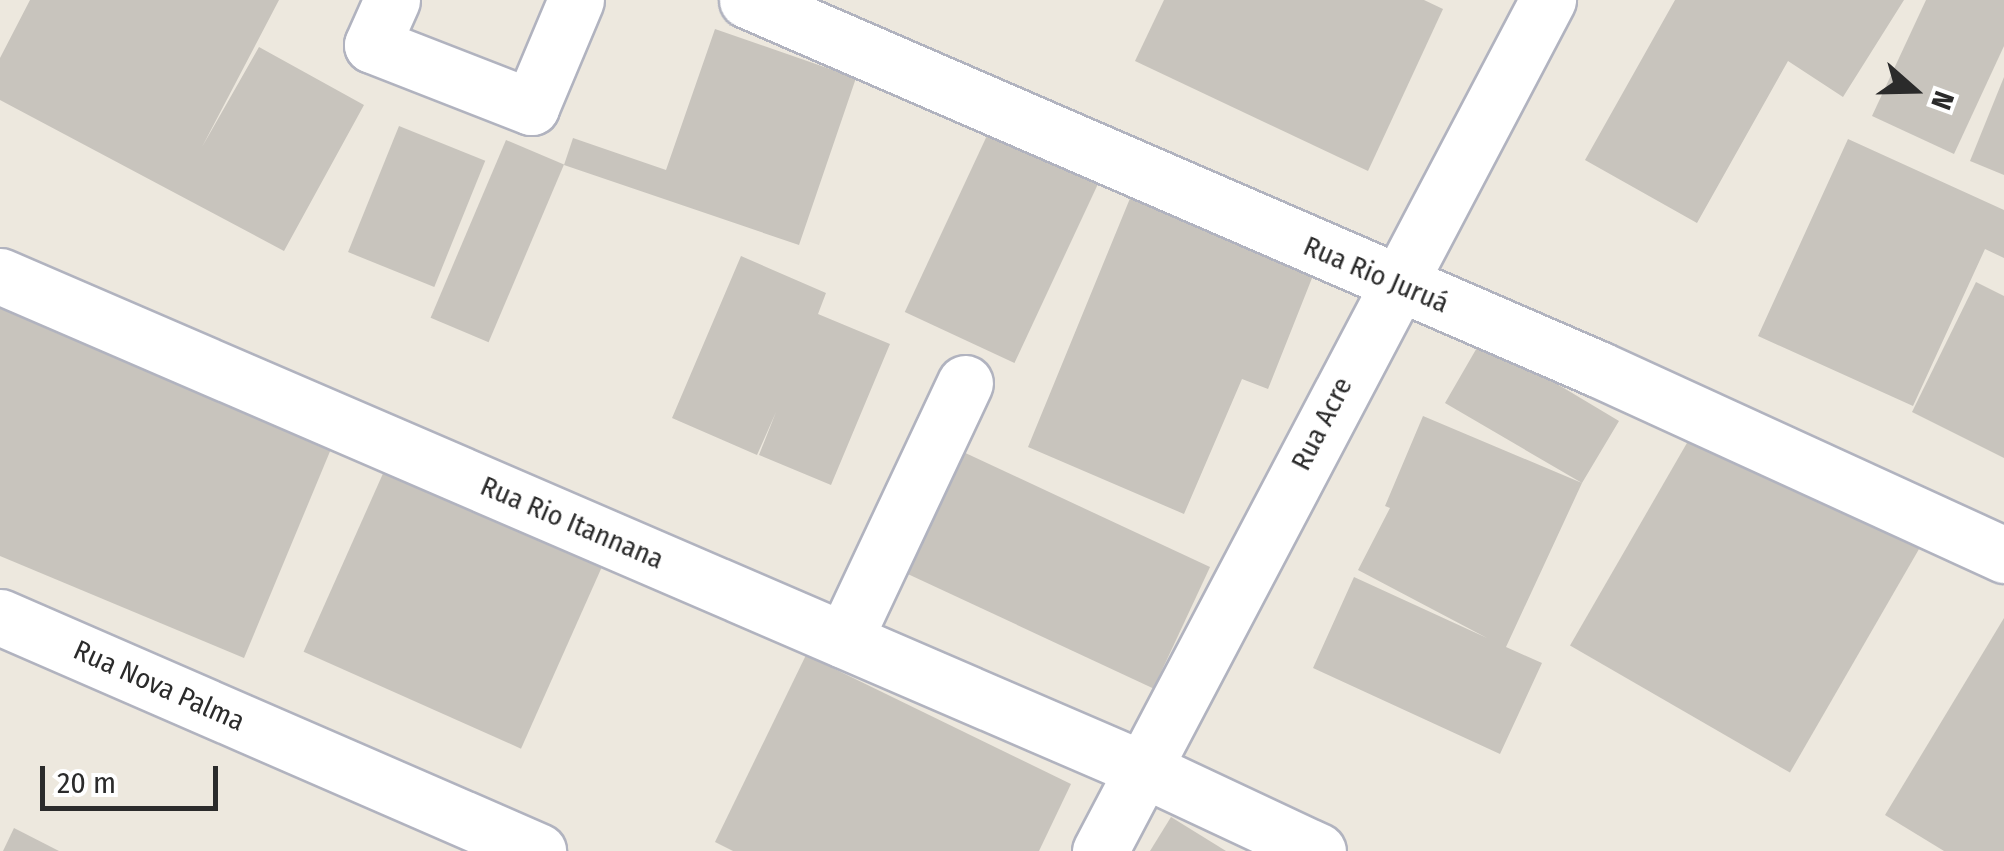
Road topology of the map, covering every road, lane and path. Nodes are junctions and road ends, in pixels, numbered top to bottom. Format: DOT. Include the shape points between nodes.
graph roads {
  1 [pos="392,0"];
  2 [pos="576,0"];
  3 [pos="747,0"];
  4 [pos="1548,0"];
  5 [pos="0,276"];
  6 [pos="1395,283"];
  7 [pos="964,383"];
  8 [pos="2004,554"];
  9 [pos="0,617"];
  10 [pos="844,640"];
  11 [pos="1144,770"];
  12 [pos="538,851"];
  13 [pos="1100,851"];
  14 [pos="1318,851"];
  1 -- 2 [label="street" via="372,45 531,107"];
  3 -- 6 [label="street, Rua Rio Juruá"];
  4 -- 6 [label="street, Rua Acre"];
  5 -- 10 [label="street, Rua Rio Itannana"];
  6 -- 8 [label="street, Rua Rio Juruá"];
  6 -- 11 [label="street, Rua Acre"];
  7 -- 10 [label="street"];
  9 -- 12 [label="street, Rua Nova Palma"];
  10 -- 11 [label="street, Rua Rio Itannana"];
  11 -- 13 [label="street, Rua Acre"];
  11 -- 14 [label="street, Rua Rio Itannana"];
}
